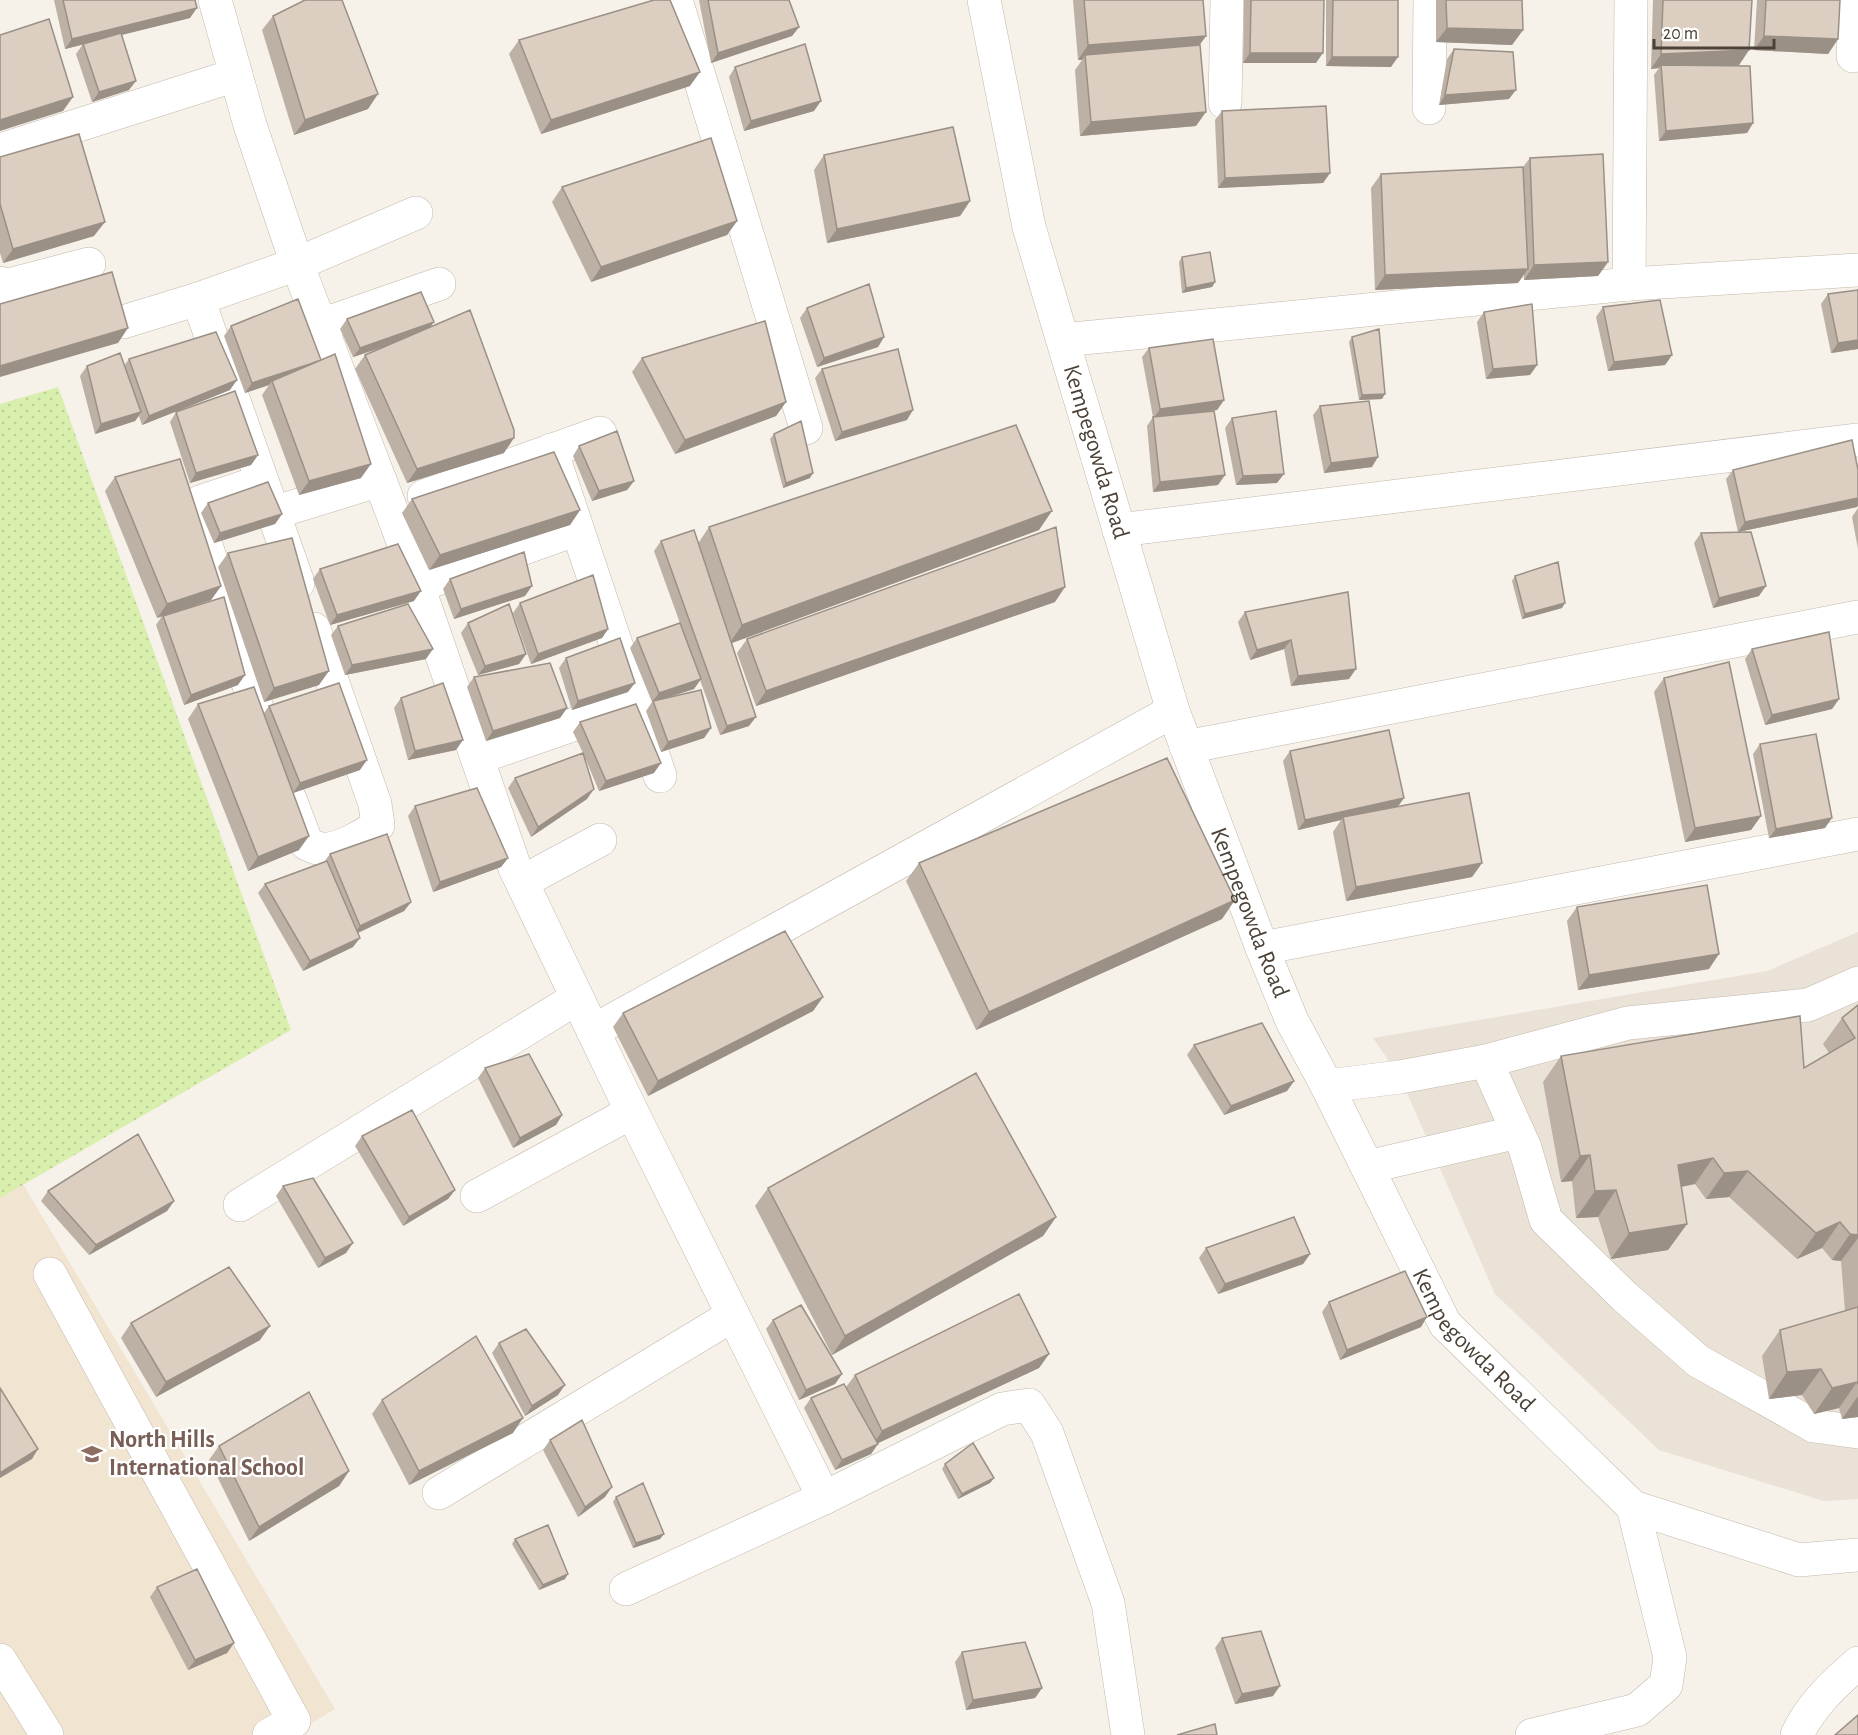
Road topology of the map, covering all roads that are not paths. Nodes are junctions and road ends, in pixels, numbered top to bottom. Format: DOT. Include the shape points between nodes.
graph roads {
  1 [pos="215,0"];
  2 [pos="676,0"];
  3 [pos="984,0"];
  4 [pos="1227,0"];
  5 [pos="1430,0"];
  6 [pos="1631,0"];
  7 [pos="1856,0"];
  8 [pos="1853,56"];
  9 [pos="236,75"];
  10 [pos="1225,103"];
  11 [pos="1429,108"];
  12 [pos="0,150"];
  13 [pos="416,213"];
  14 [pos="88,264"];
  15 [pos="297,264"];
  16 [pos="1858,270"];
  17 [pos="0,283"];
  18 [pos="439,284"];
  19 [pos="1629,284"];
  20 [pos="198,299"];
  21 [pos="123,322"];
  22 [pos="321,325"];
  23 [pos="1063,340"];
  24 [pos="806,428"];
  25 [pos="600,433"];
  26 [pos="1858,440"];
  27 [pos="551,450"];
  28 [pos="386,494"];
  29 [pos="269,500"];
  30 [pos="577,530"];
  31 [pos="1119,530"];
  32 [pos="418,586"];
  33 [pos="1858,617"];
  34 [pos="636,703"];
  35 [pos="1173,711"];
  36 [pos="1186,747"];
  37 [pos="477,758"];
  38 [pos="660,776"];
  39 [pos="1858,834"];
  40 [pos="600,840"];
  41 [pos="522,882"];
  42 [pos="1262,948"];
  43 [pos="1858,983"];
  44 [pos="577,998"];
  45 [pos="593,1031"];
  46 [pos="1486,1061"];
  47 [pos="1327,1086"];
  48 [pos="632,1112"];
  49 [pos="1518,1132"];
  50 [pos="1367,1167"];
  51 [pos="477,1196"];
  52 [pos="240,1205"];
  53 [pos="50,1274"];
  54 [pos="733,1315"];
  55 [pos="1858,1432"];
  56 [pos="439,1493"];
  57 [pos="824,1498"];
  58 [pos="1633,1507"];
  59 [pos="1858,1555"];
  60 [pos="626,1589"];
  61 [pos="0,1660"];
  62 [pos="1858,1663"];
  63 [pos="47,1735"];
  64 [pos="269,1735"];
  65 [pos="1128,1735"];
  66 [pos="1532,1735"];
  67 [pos="1797,1735"];
  1 -- 9 [label="street"];
  2 -- 24 [label="street"];
  3 -- 23 [label="street, Kempegowda Road" via="1029,227"];
  4 -- 10 [label="street"];
  5 -- 11 [label="street"];
  6 -- 19 [label="street"];
  7 -- 8 [label="street"];
  9 -- 12 [label="street"];
  9 -- 15 [label="street"];
  13 -- 15 [label="street"];
  14 -- 17 [label="street" via="1,287"];
  15 -- 20 [label="street"];
  15 -- 22 [label="street"];
  16 -- 19 [label="street"];
  18 -- 22 [label="street"];
  19 -- 23 [label="street"];
  20 -- 21 [label="street"];
  20 -- 29 [label="street"];
  22 -- 28 [label="street"];
  23 -- 31 [label="street, Kempegowda Road"];
  25 -- 27 [label="street"];
  26 -- 31 [label="street"];
  27 -- 28 [label="street"];
  27 -- 30 [label="street"];
  28 -- 29 [label="street"];
  28 -- 32 [label="street"];
  29 -- 29 [label="street" via="248,486 200,502 197,515 247,680 307,844 322,849 345,844 378,825 375,804"];
  30 -- 32 [label="street"];
  30 -- 34 [label="street"];
  31 -- 35 [label="street, Kempegowda Road"];
  32 -- 37 [label="street"];
  33 -- 36 [label="street"];
  34 -- 37 [label="street"];
  34 -- 38 [label="street"];
  35 -- 36 [label="street, Kempegowda Road"];
  35 -- 45 [label="street"];
  36 -- 42 [label="street, Kempegowda Road"];
  37 -- 41 [label="street"];
  39 -- 42 [label="street"];
  40 -- 41 [label="street"];
  41 -- 44 [label="street"];
  42 -- 47 [label="street, Kempegowda Road" via="1292,1021"];
  43 -- 46 [label="street" via="1808,1005 1628,1023"];
  44 -- 45 [label="street"];
  44 -- 52 [label="street"];
  45 -- 48 [label="street"];
  46 -- 47 [label="street"];
  46 -- 49 [label="street"];
  47 -- 50 [label="street, Kempegowda Road"];
  48 -- 51 [label="street"];
  48 -- 54 [label="street"];
  49 -- 50 [label="street"];
  49 -- 55 [label="street" via="1546,1220 1649,1319 1698,1361 1814,1426"];
  50 -- 58 [label="street, Kempegowda Road" via="1445,1324"];
  53 -- 64 [label="street" via="294,1721"];
  54 -- 56 [label="street"];
  54 -- 57 [label="street"];
  57 -- 60 [label="street"];
  57 -- 65 [label="street" via="1002,1409 1029,1405 1047,1433 1108,1603"];
  58 -- 59 [label="street, Kempegowda Road" via="1799,1560"];
  58 -- 66 [label="street" via="1670,1657 1666,1685 1637,1710"];
  61 -- 63 [label="street"];
  62 -- 67 [label="street" via="1804,1720"];
}
